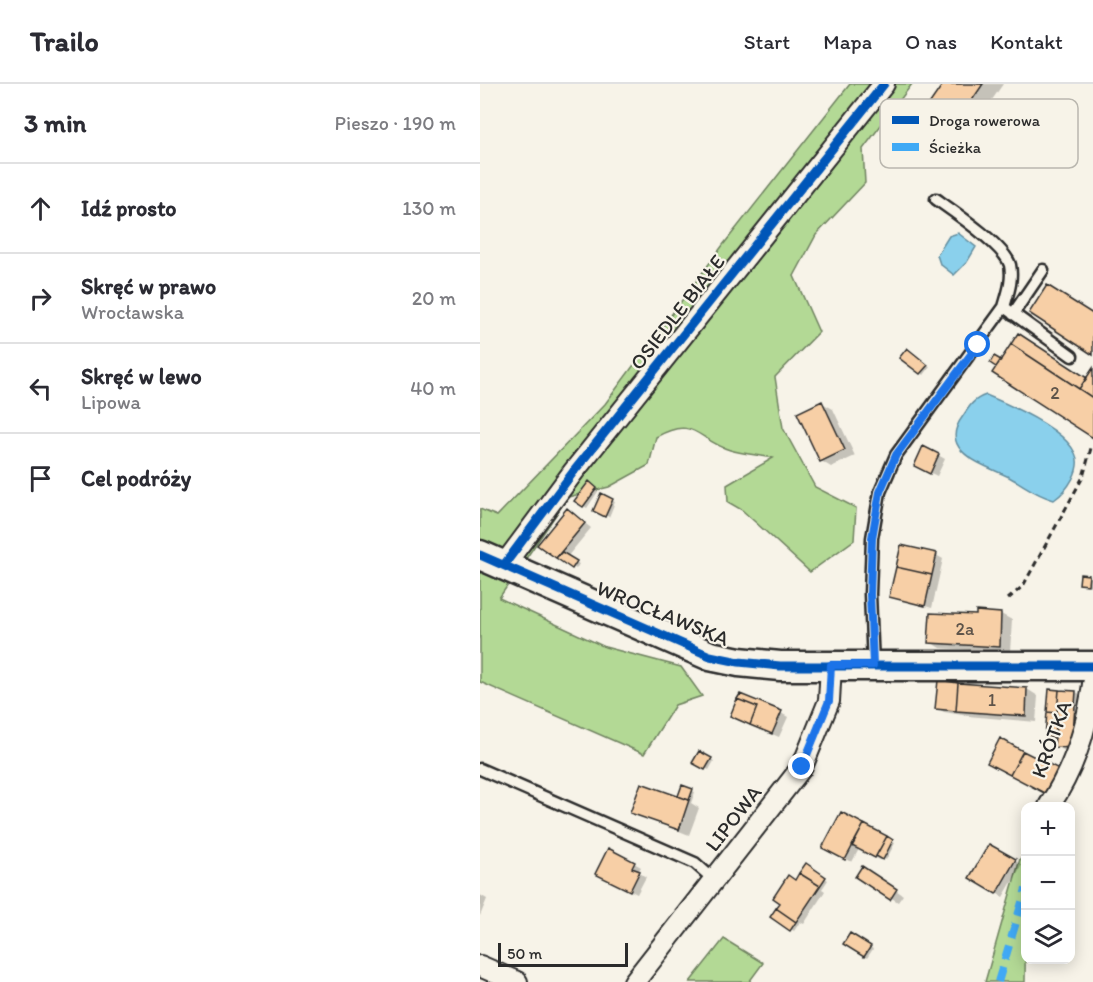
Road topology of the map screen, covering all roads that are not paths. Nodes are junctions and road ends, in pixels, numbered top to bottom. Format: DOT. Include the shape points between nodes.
graph roads {
  1 [pos="884,84"];
  2 [pos="936,199"];
  3 [pos="1043,270"];
  4 [pos="1009,310"];
  5 [pos="1072,356"];
  6 [pos="492,560"];
  7 [pos="831,665"];
  8 [pos="873,665"];
  9 [pos="1093,666"];
  10 [pos="1093,684"];
  11 [pos="480,769"];
  12 [pos="1052,802"];
  13 [pos="714,880"];
  14 [pos="480,966"];
  15 [pos="518,982"];
  16 [pos="634,982"];
  1 -- 6 [label="street, OSIEDLE BIAŁE" via="581,462"];
  2 -- 4 [label="lane" via="979,230 1009,262"];
  3 -- 4 [label="lane"];
  4 -- 5 [label="lane"];
  4 -- 8 [label="lane" via="896,455 880,492 872,538"];
  6 -- 7 [label="street, WROCŁAWSKA" via="710,656 770,665"];
  7 -- 8 [label="street, WROCŁAWSKA"];
  7 -- 13 [label="street, LIPOWA" via="829,701 802,767"];
  8 -- 9 [label="street, WROCŁAWSKA"];
  10 -- 12 [label="street, KRÓTKA" via="1088,716 1067,779"];
  11 -- 13 [label="lane" via="694,863"];
  13 -- 16 [label="street, LIPOWA"];
  14 -- 15 [label="street"];
}
